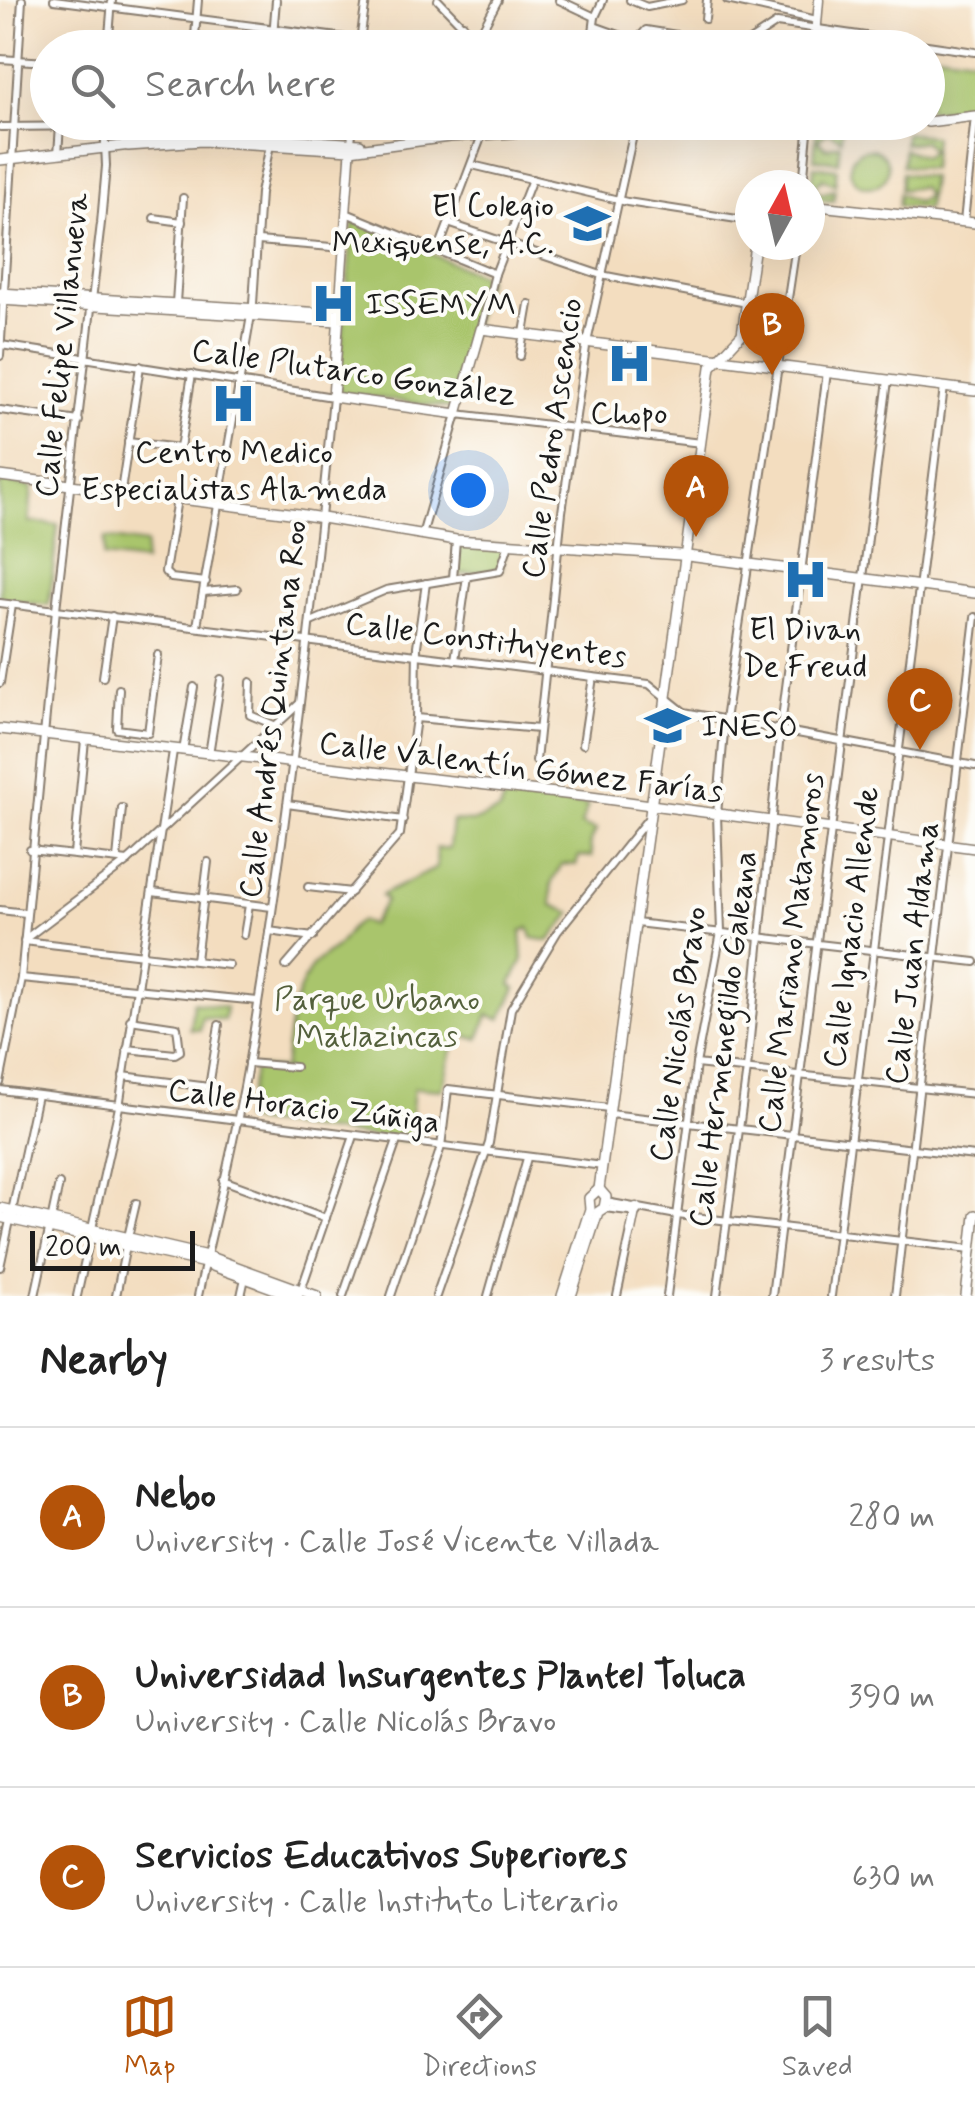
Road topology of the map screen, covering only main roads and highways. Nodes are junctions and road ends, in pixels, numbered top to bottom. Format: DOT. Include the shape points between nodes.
graph roads {
  1 [pos="975,116"];
  2 [pos="945,120"];
  3 [pos="148,140"];
  4 [pos="262,140"];
  5 [pos="418,140"];
  6 [pos="268,141"];
  7 [pos="128,146"];
  8 [pos="5,160"];
  9 [pos="825,207"];
  10 [pos="970,222"];
  11 [pos="753,260"];
  12 [pos="2,296"];
  13 [pos="92,302"];
  14 [pos="252,311"];
  15 [pos="718,358"];
  16 [pos="975,391"];
  17 [pos="333,397"];
  18 [pos="0,476"];
  19 [pos="686,556"];
  20 [pos="975,593"];
  21 [pos="0,730"];
  22 [pos="649,805"];
  23 [pos="975,848"];
  24 [pos="599,1189"];
  25 [pos="0,1208"];
  26 [pos="600,1208"];
  27 [pos="7,1215"];
  28 [pos="975,1215"];
  29 [pos="973,1249"];
  30 [pos="298,1294"];
  31 [pos="317,1296"];
  32 [pos="562,1296"];
  33 [pos="571,1296"];
  34 [pos="966,1296"];
  1 -- 2 [label="main road"];
  3 -- 7 [label="main road"];
  4 -- 6 [label="main road"];
  5 -- 6 [label="main road" via="350,146"];
  6 -- 7 [label="main road"];
  7 -- 8 [label="main road"];
  9 -- 10 [label="main road"];
  11 -- 15 [label="main road" via="742,334"];
  12 -- 13 [label="main road"];
  13 -- 14 [label="main road"];
  13 -- 14 [label="main road"];
  14 -- 17 [label="main road, Calle Andrés Quintana Roo" via="338,318"];
  15 -- 16 [label="main road"];
  15 -- 17 [label="main road, Calle Plutarco González" via="481,329 457,414"];
  15 -- 19 [label="main road" via="711,367"];
  18 -- 19 [label="main road" via="456,540"];
  19 -- 20 [label="main road"];
  19 -- 22 [label="main road"];
  21 -- 22 [label="main road, Calle Valentín Gómez Farías"];
  22 -- 23 [label="main road, Calle Valentín Gómez Farías"];
  22 -- 24 [label="main road"];
  24 -- 26 [label="main road"];
  24 -- 26 [label="main road" via="590,1195"];
  25 -- 27 [label="main road"];
  26 -- 32 [label="main road"];
  26 -- 33 [label="main road"];
  27 -- 30 [label="main road" via="206,1260"];
  28 -- 29 [label="main road"];
  29 -- 34 [label="main road"];
  30 -- 31 [label="main road"];
}
